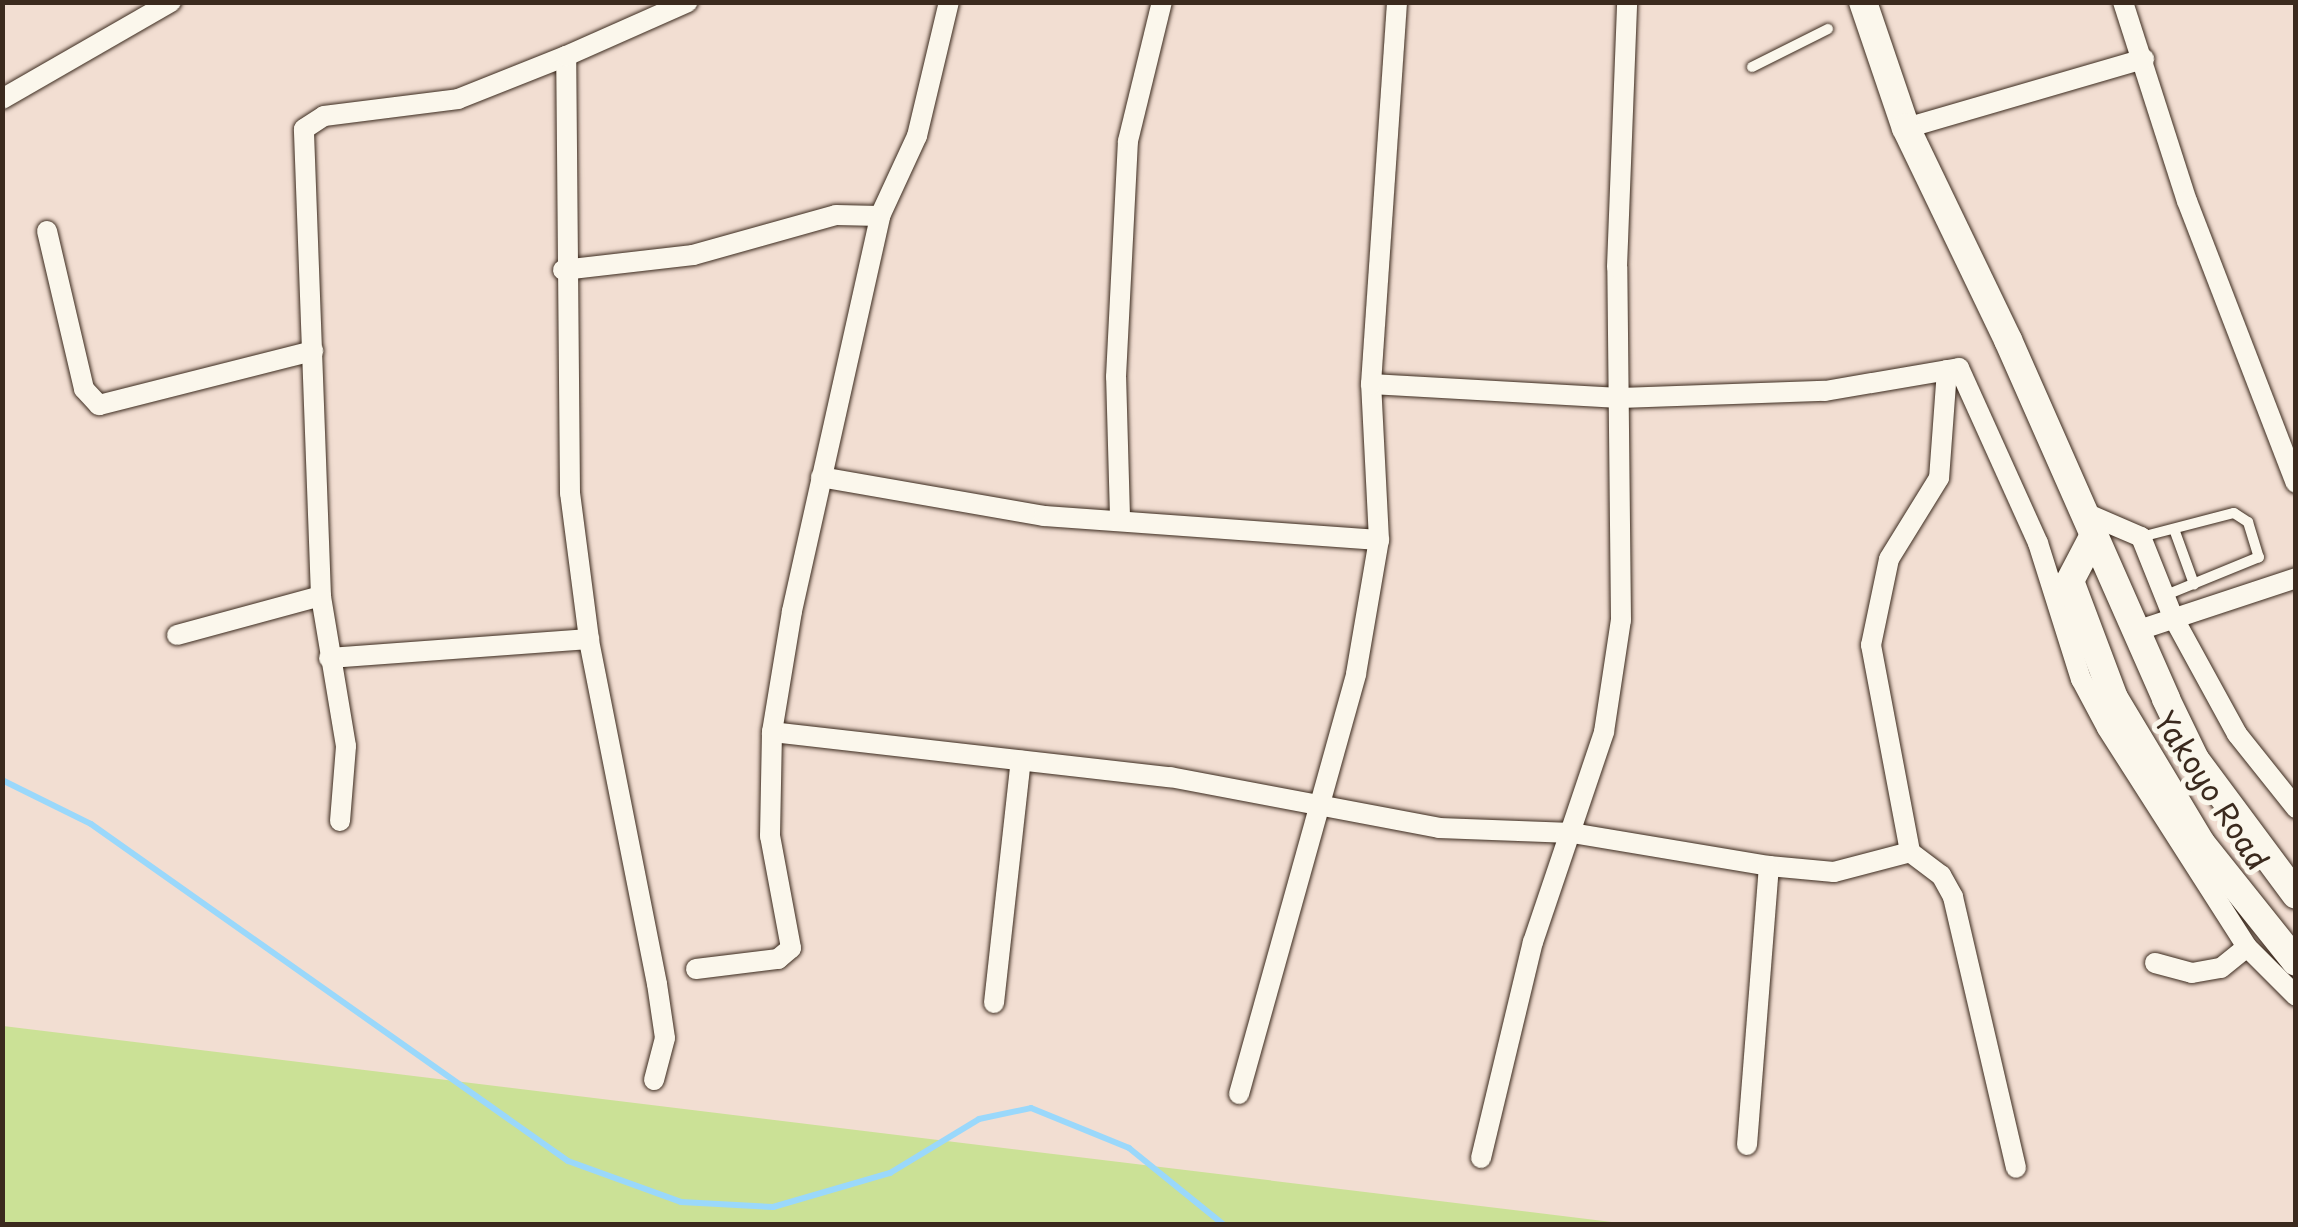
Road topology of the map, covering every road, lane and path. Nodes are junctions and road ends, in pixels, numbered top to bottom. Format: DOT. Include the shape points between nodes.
graph roads {
  1 [pos="171,2"];
  2 [pos="688,2"];
  3 [pos="949,2"];
  4 [pos="1162,2"];
  5 [pos="1397,2"];
  6 [pos="1627,2"];
  7 [pos="1863,2"];
  8 [pos="2123,2"];
  9 [pos="1828,29"];
  10 [pos="566,56"];
  11 [pos="2144,59"];
  12 [pos="1752,67"];
  13 [pos="2,100"];
  14 [pos="1906,128"];
  15 [pos="880,216"];
  16 [pos="48,231"];
  17 [pos="563,270"];
  18 [pos="313,351"];
  19 [pos="1947,370"];
  20 [pos="1370,384"];
  21 [pos="1620,398"];
  22 [pos="821,477"];
  23 [pos="2296,483"];
  24 [pos="1120,517"];
  25 [pos="2089,523"];
  26 [pos="2174,529"];
  27 [pos="2141,537"];
  28 [pos="1379,540"];
  29 [pos="2296,578"];
  30 [pos="2194,584"];
  31 [pos="2166,595"];
  32 [pos="321,596"];
  33 [pos="2173,617"];
  34 [pos="2139,630"];
  35 [pos="177,635"];
  36 [pos="589,639"];
  37 [pos="329,658"];
  38 [pos="772,732"];
  39 [pos="1021,760"];
  40 [pos="1324,803"];
  41 [pos="2296,808"];
  42 [pos="340,821"];
  43 [pos="1572,833"];
  44 [pos="1910,852"];
  45 [pos="1769,866"];
  46 [pos="2296,896"];
  47 [pos="2247,948"];
  48 [pos="2154,962"];
  49 [pos="2296,962"];
  50 [pos="696,969"];
  51 [pos="2296,996"];
  52 [pos="994,1003"];
  53 [pos="654,1080"];
  54 [pos="1239,1094"];
  55 [pos="1747,1145"];
  56 [pos="1481,1158"];
  57 [pos="2016,1168"];
  1 -- 13 [label="street"];
  2 -- 10 [label="street"];
  3 -- 15 [label="street" via="917,136"];
  4 -- 24 [label="street" via="1128,141 1116,378"];
  5 -- 20 [label="street"];
  6 -- 21 [label="street" via="1617,267"];
  7 -- 14 [label="main road"];
  8 -- 11 [label="street"];
  9 -- 12 [label="lane"];
  10 -- 17 [label="street"];
  10 -- 18 [label="street" via="458,99 324,116 304,129"];
  11 -- 14 [label="street"];
  11 -- 23 [label="street" via="2187,201"];
  14 -- 25 [label="main road"];
  15 -- 17 [label="street" via="836,215 693,255"];
  15 -- 22 [label="street"];
  16 -- 18 [label="street" via="84,389 99,405"];
  17 -- 36 [label="street" via="570,494"];
  18 -- 32 [label="street"];
  19 -- 21 [label="street" via="1826,391"];
  19 -- 44 [label="street" via="1939,478 1889,559 1870,645"];
  19 -- 47 [label="street" via="1962,372 2038,543 2082,679 2106,728"];
  20 -- 21 [label="street"];
  20 -- 28 [label="street"];
  21 -- 43 [label="street" via="1621,620 1604,732"];
  22 -- 24 [label="street" via="1044,516"];
  22 -- 38 [label="street"];
  24 -- 28 [label="street"];
  25 -- 27 [label="street"];
  25 -- 34 [label="main road"];
  25 -- 49 [label="main road, Yakoyo Road" via="2070,581 2114,698 2201,843"];
  26 -- 27 [label="lane"];
  26 -- 30 [label="lane"];
  26 -- 30 [label="lane" via="2234,513 2248,522 2259,558"];
  27 -- 31 [label="street"];
  28 -- 40 [label="street"];
  29 -- 33 [label="street"];
  30 -- 31 [label="lane"];
  31 -- 33 [label="street"];
  32 -- 35 [label="street"];
  32 -- 37 [label="street"];
  33 -- 34 [label="street"];
  33 -- 41 [label="street" via="2236,734"];
  34 -- 46 [label="main road" via="2195,758"];
  36 -- 37 [label="street"];
  36 -- 53 [label="street" via="665,1038"];
  37 -- 42 [label="street" via="346,746"];
  38 -- 39 [label="street"];
  38 -- 50 [label="street" via="770,836 791,948 778,960"];
  39 -- 40 [label="street"];
  39 -- 52 [label="street"];
  40 -- 43 [label="street" via="1438,828"];
  40 -- 54 [label="street"];
  43 -- 45 [label="street"];
  43 -- 56 [label="street" via="1533,942"];
  44 -- 45 [label="street" via="1834,872"];
  44 -- 57 [label="street" via="1941,875 1953,897"];
  45 -- 55 [label="street"];
  47 -- 48 [label="street" via="2220,968 2192,973"];
  47 -- 51 [label="street"];
}
